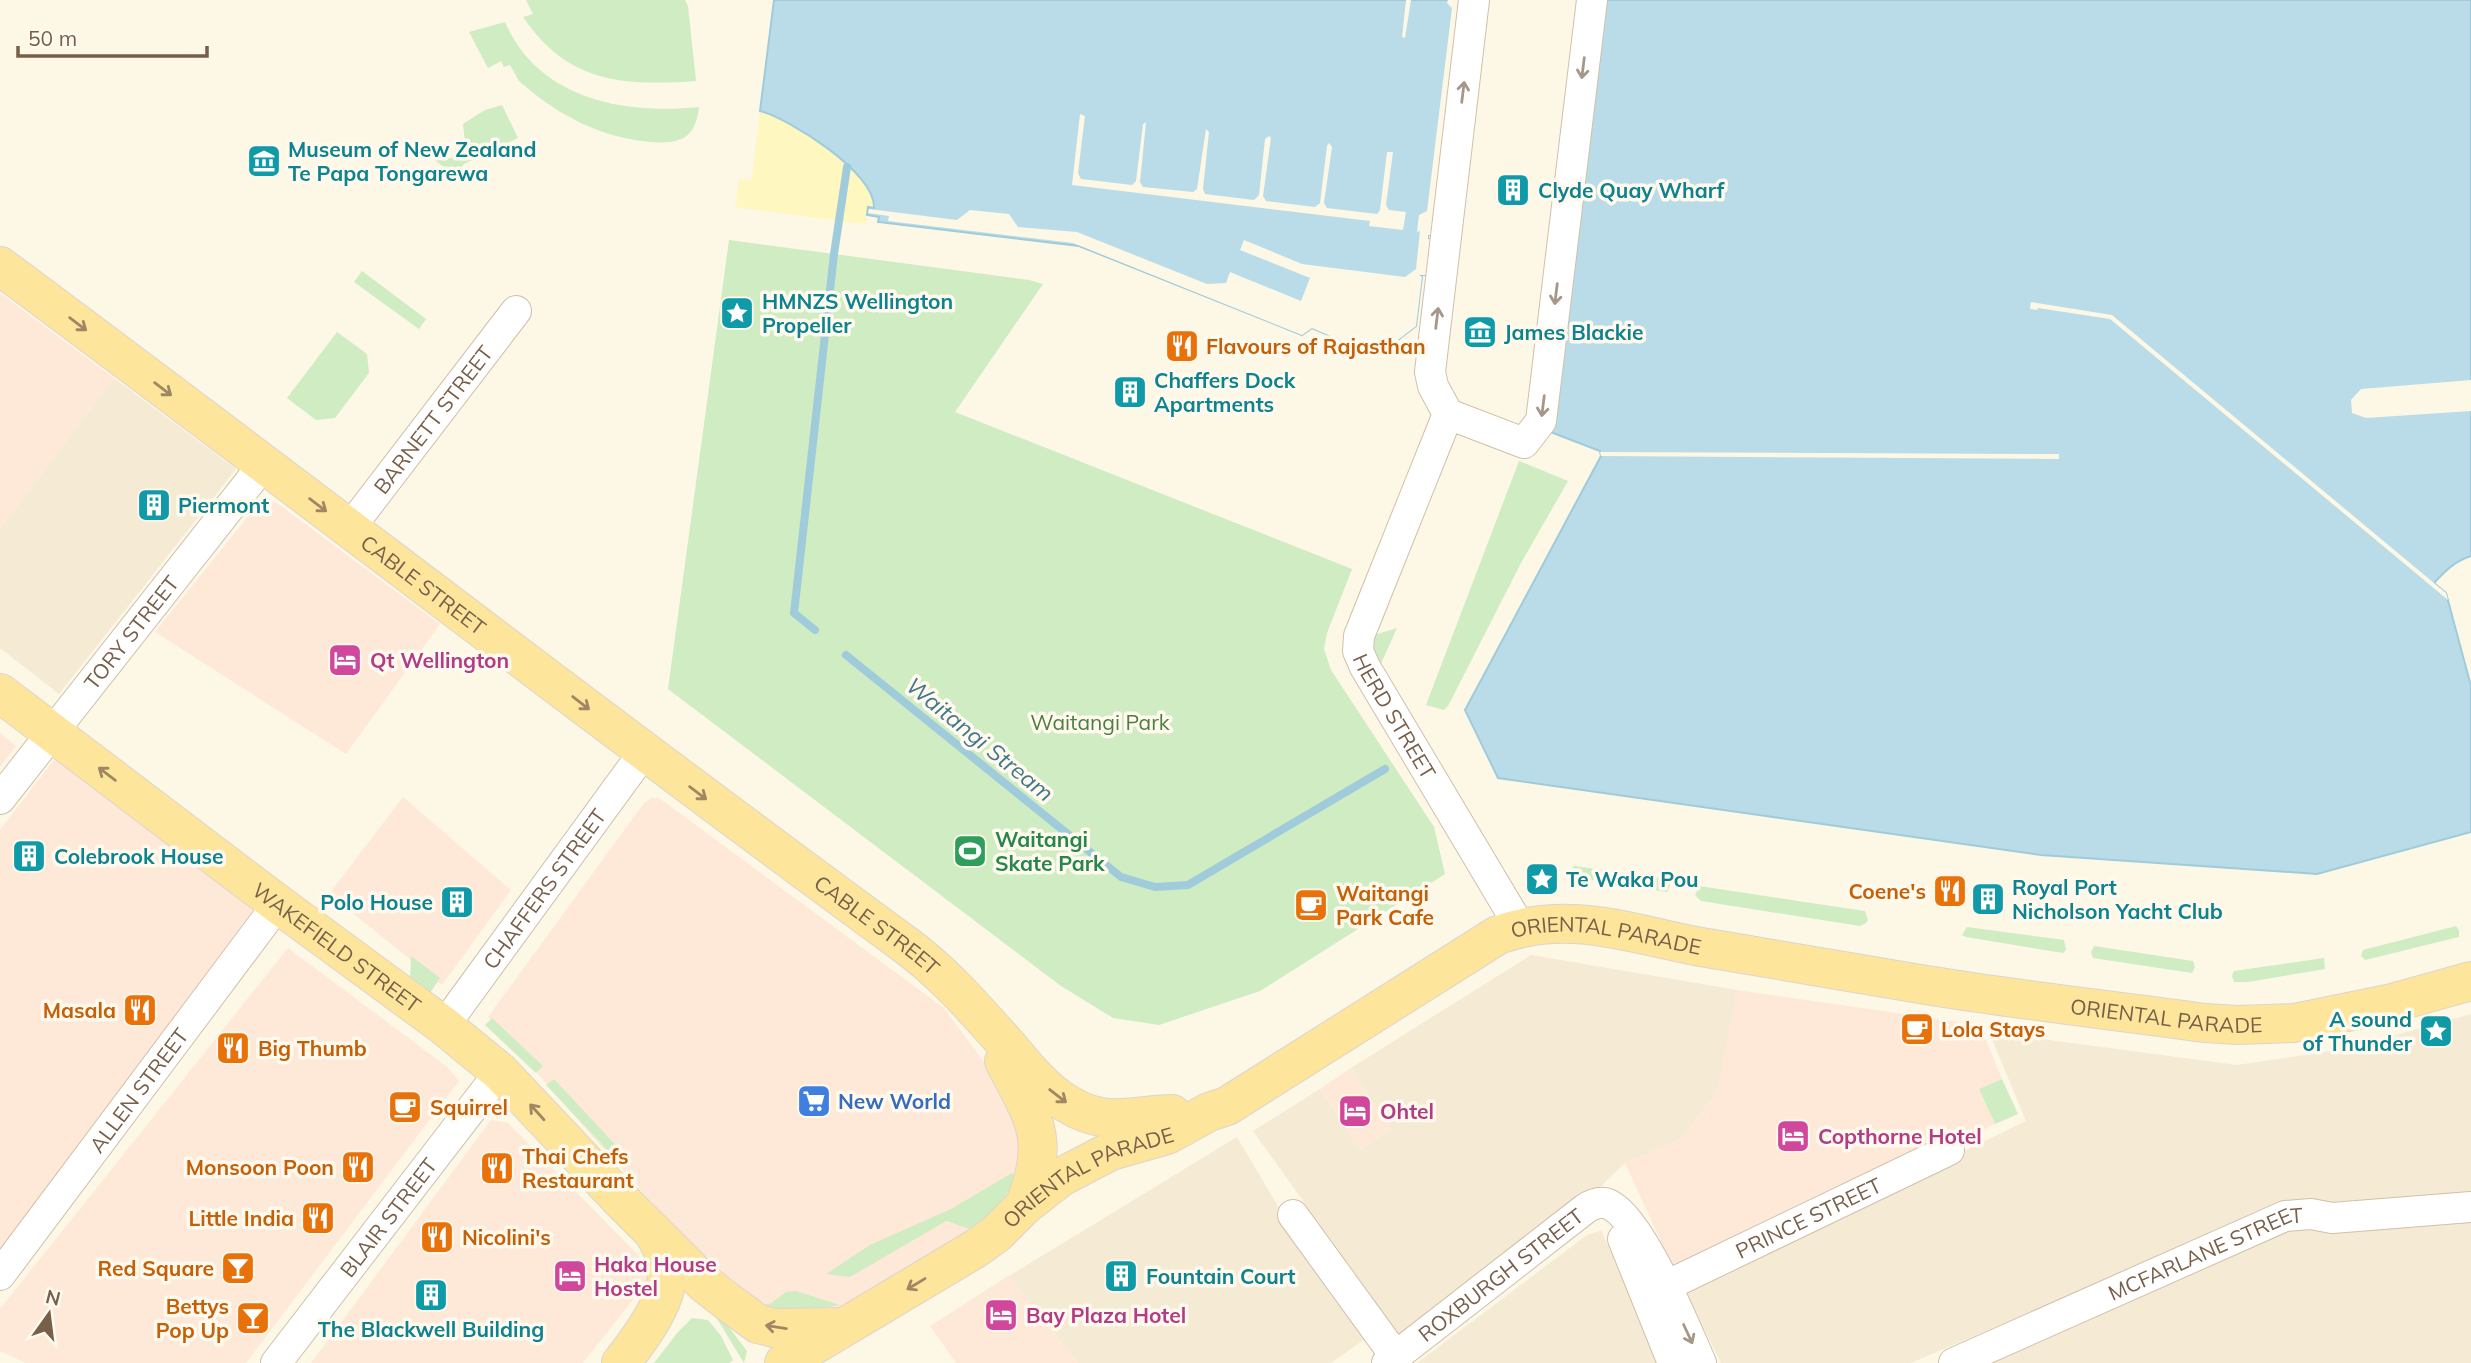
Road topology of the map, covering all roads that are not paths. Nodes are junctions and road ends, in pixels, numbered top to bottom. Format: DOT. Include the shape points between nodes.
graph roads {
  1 [pos="1474,0"];
  2 [pos="1592,0"];
  3 [pos="0,265"];
  4 [pos="516,311"];
  5 [pos="1448,414"];
  6 [pos="263,465"];
  7 [pos="349,529"];
  8 [pos="0,693"];
  9 [pos="51,732"];
  10 [pos="643,752"];
  11 [pos="0,799"];
  12 [pos="278,904"];
  13 [pos="1520,927"];
  14 [pos="2471,981"];
  15 [pos="977,1012"];
  16 [pos="444,1026"];
  17 [pos="500,1072"];
  18 [pos="1209,1112"];
  19 [pos="1949,1150"];
  20 [pos="1024,1206"];
  21 [pos="2471,1207"];
  22 [pos="1619,1211"];
  23 [pos="1293,1215"];
  24 [pos="651,1227"];
  25 [pos="0,1275"];
  26 [pos="1666,1286"];
  27 [pos="844,1327"];
  28 [pos="1392,1360"];
  29 [pos="275,1363"];
  30 [pos="621,1363"];
  31 [pos="784,1363"];
  32 [pos="1673,1363"];
  33 [pos="1702,1363"];
  34 [pos="1954,1363"];
  5 -- 1 [label="street, one-way" via="1430,372"];
  2 -- 5 [label="street, one-way" via="1541,421 1524,443"];
  3 -- 6 [label="main road, CABLE STREET, one-way"];
  4 -- 7 [label="street, BARNETT STREET"];
  5 -- 13 [label="street, HERD STREET" via="1359,636 1358,651"];
  6 -- 7 [label="main road, CABLE STREET, one-way"];
  6 -- 9 [label="street, TORY STREET"];
  7 -- 10 [label="main road, CABLE STREET, one-way"];
  8 -- 9 [label="main road, WAKEFIELD STREET"];
  9 -- 11 [label="street, TORY STREET"];
  12 -- 9 [label="main road, WAKEFIELD STREET, one-way"];
  10 -- 15 [label="main road, CABLE STREET, one-way" via="908,947"];
  10 -- 16 [label="street, CHAFFERS STREET"];
  12 -- 16 [label="main road, WAKEFIELD STREET"];
  12 -- 25 [label="street, ALLEN STREET"];
  13 -- 14 [label="main road, ORIENTAL PARADE" via="1561,922 1596,926 1928,986 2216,1024 2294,1023"];
  13 -- 18 [label="main road, ORIENTAL PARADE" via="1498,935 1227,1106"];
  15 -- 18 [label="main road, CABLE STREET, one-way" via="1048,1089 1084,1113 1115,1120"];
  15 -- 20 [label="main road, CABLE STREET" via="1037,1132 1037,1169"];
  16 -- 17 [label="main road, WAKEFIELD STREET"];
  24 -- 17 [label="main road, WAKEFIELD STREET, one-way"];
  17 -- 29 [label="street, BLAIR STREET"];
  18 -- 20 [label="main road, ORIENTAL PARADE" via="1167,1135 1111,1151 1061,1177"];
  19 -- 26 [label="street, PRINCE STREET"];
  20 -- 27 [label="main road, ORIENTAL PARADE, one-way" via="975,1249"];
  21 -- 34 [label="street, MCFARLANE STREET" via="2332,1218 2285,1216"];
  22 -- 26 [label="street" via="1636,1231"];
  22 -- 28 [label="street, ROXBURGH STREET" via="1605,1203 1585,1209"];
  22 -- 32 [label="street" via="1623,1240"];
  23 -- 28 [label="street"];
  27 -- 24 [label="main road, WAKEFIELD STREET, one-way" via="790,1329 758,1324 705,1284"];
  24 -- 30 [label="main road" via="668,1272 657,1308"];
  26 -- 33 [label="street, one-way"];
  27 -- 31 [label="main road, ORIENTAL PARADE"];
}
